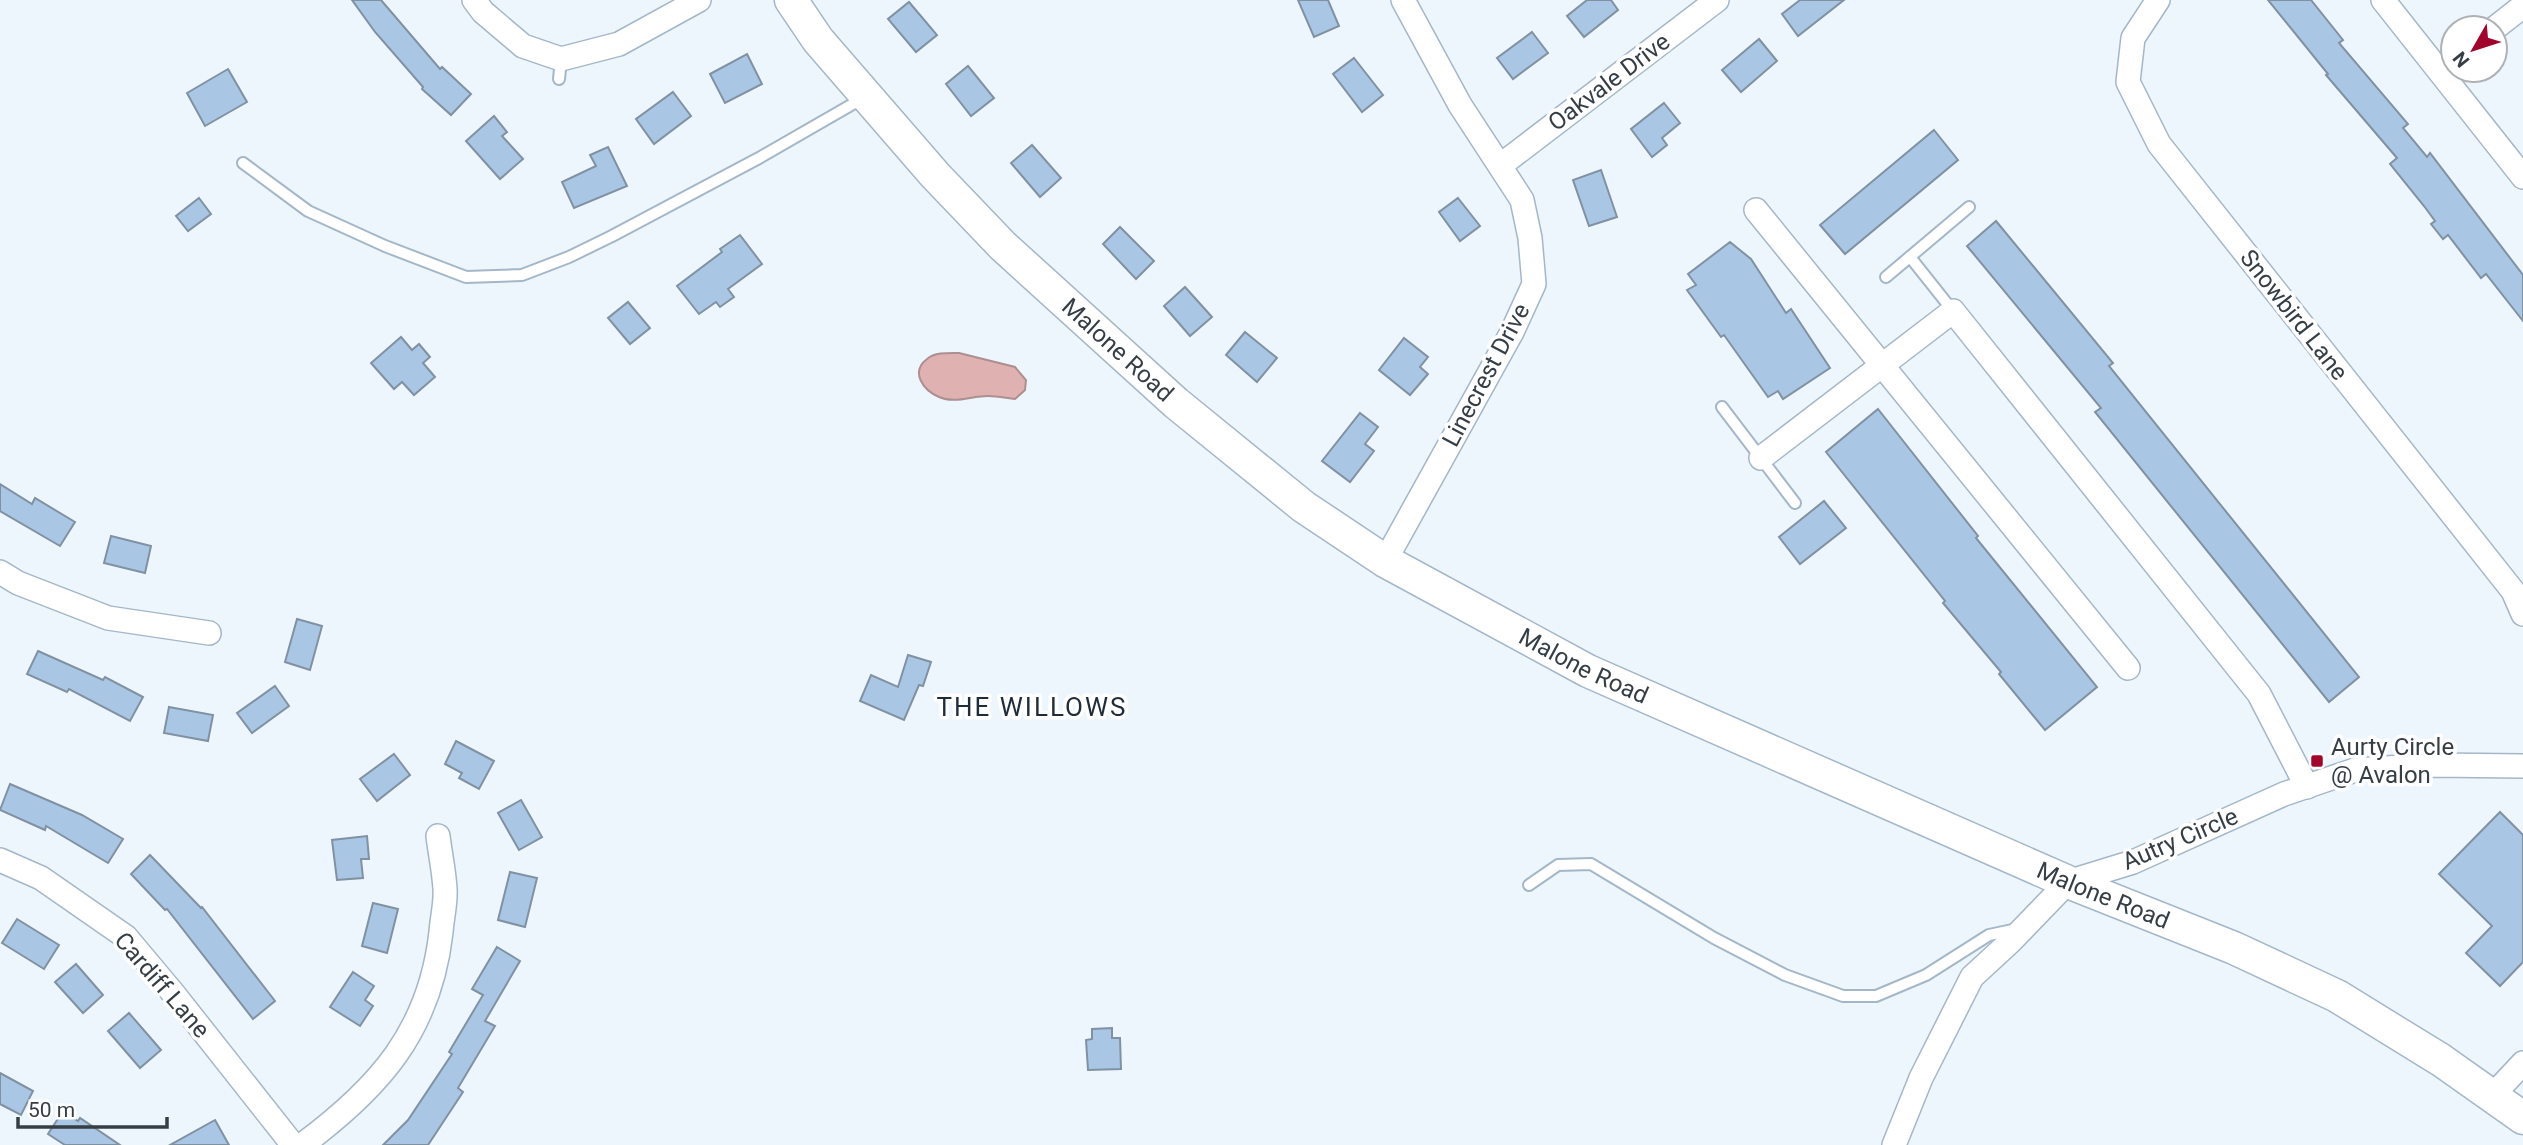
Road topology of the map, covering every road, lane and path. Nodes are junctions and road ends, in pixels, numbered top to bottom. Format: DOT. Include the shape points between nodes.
graph roads {
  1 [pos="474,0"];
  2 [pos="699,0"];
  3 [pos="791,0"];
  4 [pos="1403,0"];
  5 [pos="1717,0"];
  6 [pos="2158,0"];
  7 [pos="2383,0"];
  8 [pos="2523,6"];
  9 [pos="2509,17"];
  10 [pos="2439,58"];
  11 [pos="2459,84"];
  12 [pos="867,96"];
  13 [pos="243,163"];
  14 [pos="1501,165"];
  15 [pos="2523,177"];
  16 [pos="1969,206"];
  17 [pos="1756,210"];
  18 [pos="1910,257"];
  19 [pos="1886,277"];
  20 [pos="1953,311"];
  21 [pos="1882,365"];
  22 [pos="1722,407"];
  23 [pos="1761,458"];
  24 [pos="1795,503"];
  25 [pos="1385,561"];
  26 [pos="0,572"];
  27 [pos="2523,614"];
  28 [pos="209,633"];
  29 [pos="2129,668"];
  30 [pos="2523,766"];
  31 [pos="2307,787"];
  32 [pos="438,836"];
  33 [pos="0,860"];
  34 [pos="2068,882"];
  35 [pos="1529,885"];
  36 [pos="2024,928"];
  37 [pos="2523,1063"];
  38 [pos="2492,1096"];
  39 [pos="2523,1118"];
  40 [pos="293,1145"];
  41 [pos="302,1145"];
  42 [pos="1894,1145"];
  1 -- 2 [label="street" via="523,46 560,69 619,44"];
  3 -- 12 [label="street, Malone Road" via="818,40"];
  4 -- 14 [label="street, Linecrest Drive" via="1460,105"];
  5 -- 14 [label="street, Oakvale Drive"];
  6 -- 27 [label="street, Snowbird Lane" via="2133,38 2128,82 2160,144 2513,592"];
  7 -- 10 [label="street"];
  8 -- 9 [label="street"];
  11 -- 15 [label="street"];
  12 -- 13 [label="lane" via="612,236 522,275 466,277 386,246 308,211"];
  12 -- 25 [label="street, Malone Road" via="1003,246 1166,395 1304,507"];
  14 -- 25 [label="street, Linecrest Drive" via="1522,200 1534,284 1488,377"];
  16 -- 18 [label="lane"];
  17 -- 21 [label="street"];
  18 -- 19 [label="lane"];
  18 -- 20 [label="lane"];
  20 -- 21 [label="street"];
  20 -- 31 [label="street" via="2259,694"];
  21 -- 23 [label="street"];
  21 -- 29 [label="street"];
  22 -- 23 [label="lane"];
  23 -- 24 [label="lane"];
  25 -- 34 [label="street, Malone Road" via="1588,671"];
  26 -- 28 [label="street" via="108,618"];
  30 -- 31 [label="street, Autry Circle" via="2355,770"];
  31 -- 34 [label="street, Autry Circle" via="2133,862"];
  32 -- 41 [label="street" via="445,890 439,950 430,989 413,1029 380,1076 341,1116"];
  33 -- 40 [label="street, Cardiff Lane" via="41,878 126,937"];
  34 -- 36 [label="street, Autry Circle"];
  34 -- 38 [label="street, Malone Road" via="2234,948 2337,996"];
  35 -- 36 [label="lane" via="1558,865 1591,864 1714,938 1785,975 1843,996 1877,996 1926,975 1989,935"];
  36 -- 42 [label="street, Autry Circle" via="1972,978 1921,1077"];
  37 -- 38 [label="street"];
  38 -- 39 [label="street, Malone Road"];
}
